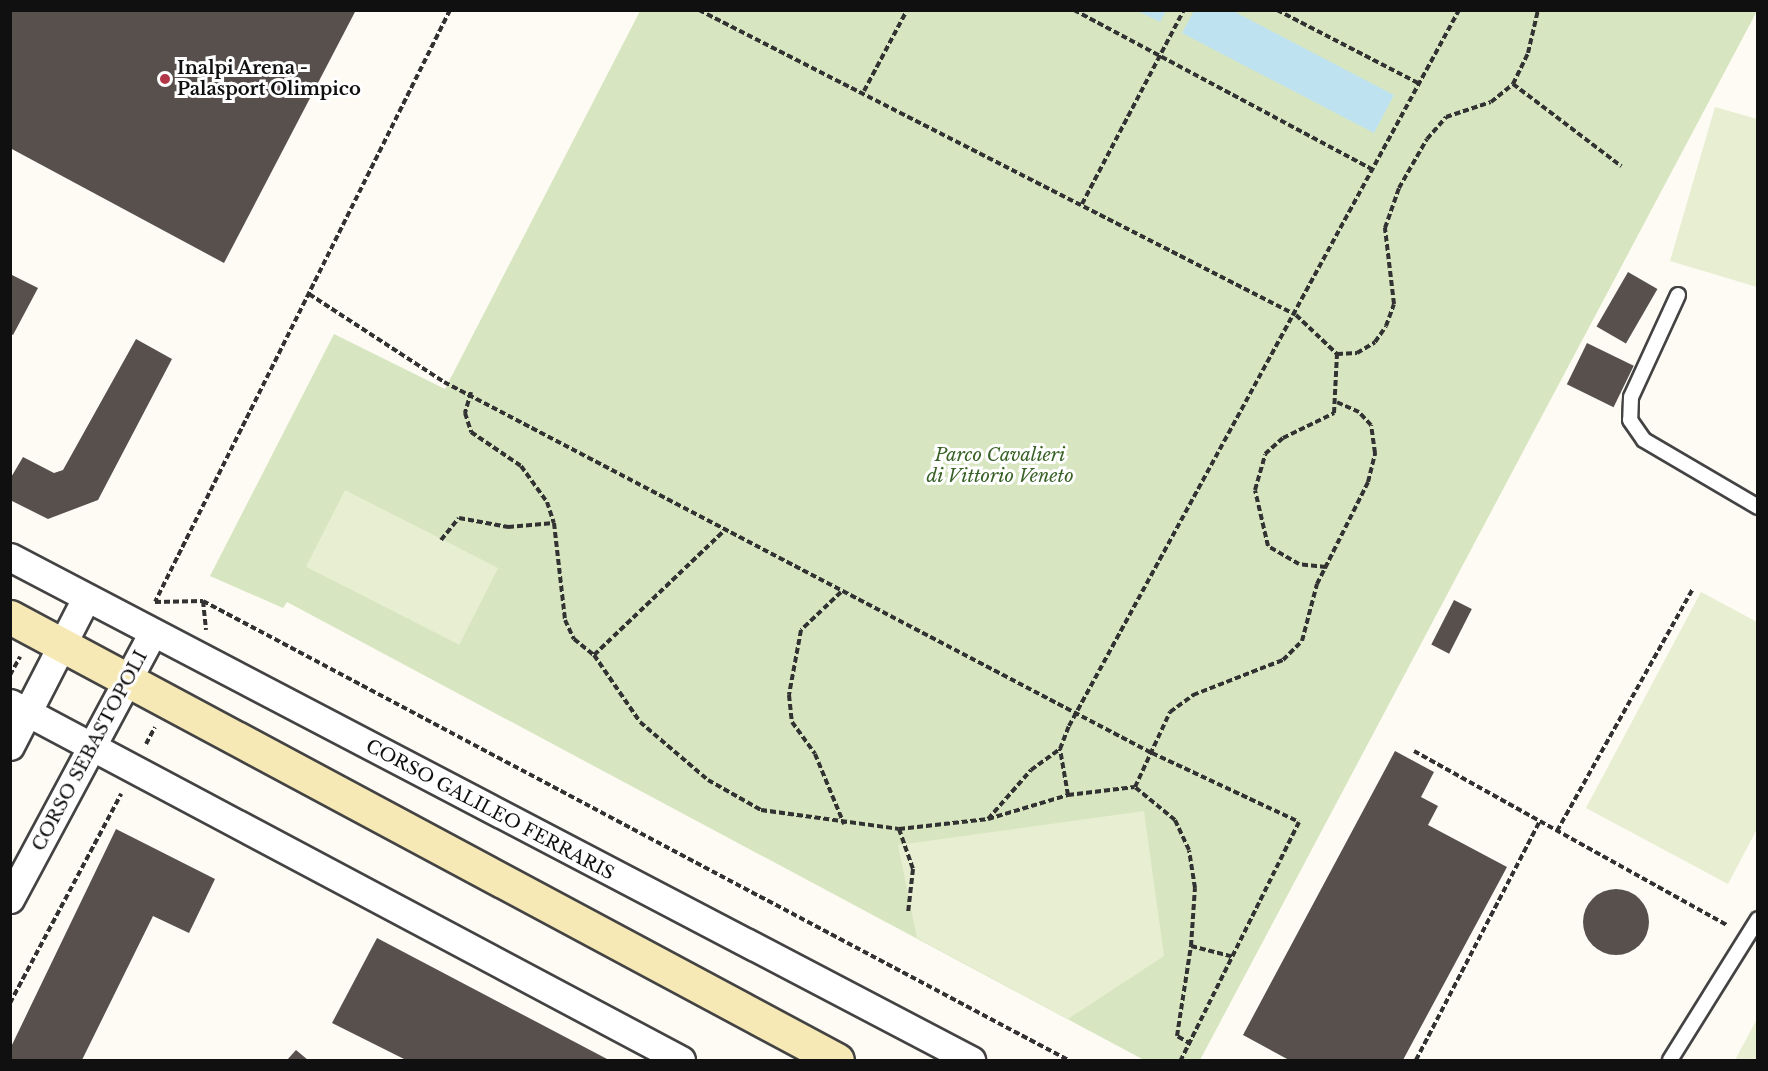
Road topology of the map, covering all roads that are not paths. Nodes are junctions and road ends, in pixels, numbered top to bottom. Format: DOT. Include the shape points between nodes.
graph roads {
  1 [pos="1678,295"];
  2 [pos="1758,507"];
  3 [pos="10,557"];
  4 [pos="86,598"];
  5 [pos="10,617"];
  6 [pos="152,634"];
  7 [pos="62,645"];
  8 [pos="127,680"];
  9 [pos="19,708"];
  10 [pos="10,746"];
  11 [pos="91,746"];
  12 [pos="10,899"];
  13 [pos="1758,919"];
  14 [pos="681,1060"];
  15 [pos="837,1060"];
  16 [pos="971,1060"];
  17 [pos="1670,1060"];
  1 -- 2 [label="lane" via="1631,397 1630,420 1644,440"];
  3 -- 4 [label="street, CORSO GALILEO FERRARIS"];
  4 -- 6 [label="street, CORSO GALILEO FERRARIS"];
  4 -- 7 [label="street"];
  5 -- 7 [label="main road"];
  6 -- 8 [label="street, CORSO SEBASTOPOLI"];
  6 -- 16 [label="street, CORSO GALILEO FERRARIS"];
  7 -- 8 [label="main road"];
  7 -- 9 [label="street"];
  8 -- 11 [label="street, CORSO SEBASTOPOLI"];
  8 -- 15 [label="main road"];
  9 -- 10 [label="street"];
  9 -- 11 [label="street"];
  11 -- 12 [label="street, CORSO SEBASTOPOLI"];
  11 -- 14 [label="street"];
  13 -- 17 [label="lane"];
}
